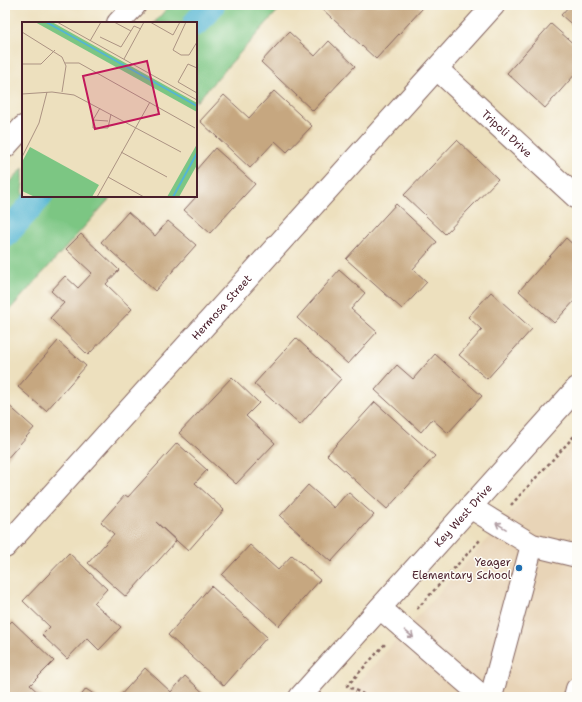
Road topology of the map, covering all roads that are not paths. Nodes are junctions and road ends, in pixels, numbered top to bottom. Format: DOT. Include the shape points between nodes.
graph roads {
  1 [pos="134,5"];
  2 [pos="494,5"];
  3 [pos="119,22"];
  4 [pos="437,68"];
  5 [pos="22,128"];
  6 [pos="5,147"];
  7 [pos="577,198"];
  8 [pos="577,388"];
  9 [pos="470,507"];
  10 [pos="532,545"];
  11 [pos="5,547"];
  12 [pos="577,556"];
  13 [pos="380,608"];
  14 [pos="577,689"];
  15 [pos="300,697"];
  16 [pos="483,697"];
  17 [pos="491,697"];
  18 [pos="575,697"];
  1 -- 3 [label="street"];
  2 -- 4 [label="street, Hermosa Street"];
  4 -- 7 [label="street, Tripoli Drive"];
  4 -- 11 [label="street, Hermosa Street"];
  5 -- 6 [label="street"];
  8 -- 9 [label="street, Key West Drive"];
  10 -- 9 [label="street, one-way"];
  9 -- 13 [label="street, Key West Drive"];
  10 -- 12 [label="street"];
  10 -- 17 [label="street"];
  13 -- 15 [label="street, Key West Drive"];
  13 -- 16 [label="street, one-way"];
  14 -- 18 [label="street"];
}
